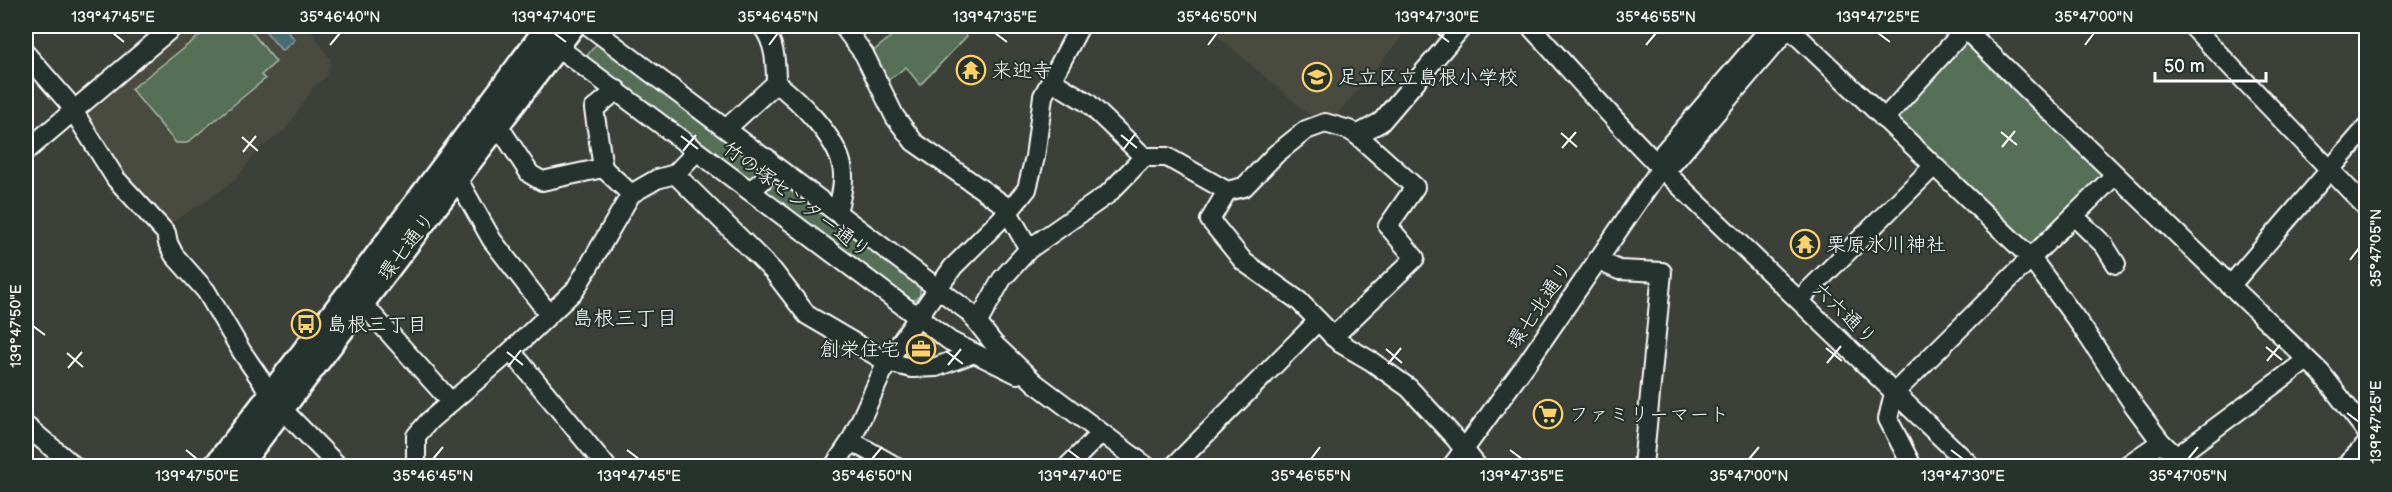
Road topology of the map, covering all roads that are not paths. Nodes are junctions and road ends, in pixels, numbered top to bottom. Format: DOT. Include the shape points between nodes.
graph roads {
  1 [pos="174,26"];
  2 [pos="573,26"];
  3 [pos="589,26"];
  4 [pos="843,26"];
  5 [pos="1080,26"];
  6 [pos="1463,26"];
  7 [pos="1530,26"];
  8 [pos="1784,26"];
  9 [pos="2192,26"];
  10 [pos="1966,27"];
  11 [pos="769,28"];
  12 [pos="549,36"];
  13 [pos="26,54"];
  14 [pos="1052,81"];
  15 [pos="776,83"];
  16 [pos="617,90"];
  17 [pos="73,111"];
  18 [pos="1884,119"];
  19 [pos="498,124"];
  20 [pos="727,128"];
  21 [pos="2367,128"];
  22 [pos="1357,135"];
  23 [pos="26,152"];
  24 [pos="696,152"];
  25 [pos="1144,157"];
  26 [pos="767,158"];
  27 [pos="1933,167"];
  28 [pos="603,168"];
  29 [pos="1661,168"];
  30 [pos="2330,170"];
  31 [pos="675,174"];
  32 [pos="2115,175"];
  33 [pos="457,178"];
  34 [pos="749,190"];
  35 [pos="1227,191"];
  36 [pos="632,194"];
  37 [pos="2367,207"];
  38 [pos="837,211"];
  39 [pos="1009,211"];
  40 [pos="2074,216"];
  41 [pos="1029,249"];
  42 [pos="2031,258"];
  43 [pos="1597,260"];
  44 [pos="2116,264"];
  45 [pos="2230,286"];
  46 [pos="938,288"];
  47 [pos="1799,300"];
  48 [pos="362,303"];
  49 [pos="549,314"];
  50 [pos="918,317"];
  51 [pos="1318,321"];
  52 [pos="978,322"];
  53 [pos="1333,337"];
  54 [pos="511,351"];
  55 [pos="974,353"];
  56 [pos="2307,360"];
  57 [pos="887,362"];
  58 [pos="1035,383"];
  59 [pos="1894,393"];
  60 [pos="276,401"];
  61 [pos="451,402"];
  62 [pos="26,426"];
  63 [pos="2367,431"];
  64 [pos="1101,433"];
  65 [pos="851,441"];
  66 [pos="2161,442"];
  67 [pos="2367,445"];
  68 [pos="1464,450"];
  69 [pos="2181,462"];
  70 [pos="74,466"];
  71 [pos="215,466"];
  72 [pos="239,466"];
  73 [pos="338,466"];
  74 [pos="417,466"];
  75 [pos="606,466"];
  76 [pos="834,466"];
  77 [pos="894,466"];
  78 [pos="1068,466"];
  79 [pos="1146,466"];
  80 [pos="1174,466"];
  81 [pos="1452,466"];
  82 [pos="1477,466"];
  83 [pos="1643,466"];
  84 [pos="1912,466"];
  85 [pos="1971,466"];
  86 [pos="2126,466"];
  87 [pos="2345,466"];
  1 -- 17 [label="street"];
  2 -- 12 [label="main road, 環七通り"];
  3 -- 20 [label="street, 竹の塚センター通り"];
  4 -- 39 [label="street" via="864,54 895,117 914,142"];
  5 -- 14 [label="street"];
  6 -- 22 [label="street" via="1380,122"];
  7 -- 29 [label="street, 六六通り"];
  8 -- 18 [label="street"];
  8 -- 29 [label="street, 環七北通り" via="1664,152"];
  9 -- 30 [label="street"];
  10 -- 18 [label="street"];
  10 -- 32 [label="street"];
  11 -- 15 [label="street"];
  12 -- 16 [label="street, 竹の塚センター通り"];
  12 -- 19 [label="main road, 環七通り"];
  12 -- 60 [label="main road, 環七通り" via="350,291"];
  13 -- 17 [label="street"];
  14 -- 25 [label="street" via="1088,103"];
  14 -- 39 [label="street" via="1043,96 1027,189"];
  15 -- 20 [label="street"];
  15 -- 38 [label="street" via="811,116 833,145 842,166"];
  16 -- 24 [label="street, 竹の塚センター通り"];
  16 -- 28 [label="street" via="594,109"];
  17 -- 23 [label="street"];
  17 -- 60 [label="street" via="117,179 166,233 174,255 206,291"];
  18 -- 27 [label="street"];
  19 -- 28 [label="street" via="530,174 542,181"];
  19 -- 33 [label="main road, 環七通り"];
  20 -- 26 [label="street, 竹の塚センター通り"];
  21 -- 30 [label="street"];
  22 -- 35 [label="street" via="1326,123 1306,130 1244,187"];
  22 -- 53 [label="street" via="1415,187 1388,226 1415,258"];
  24 -- 31 [label="street"];
  24 -- 34 [label="street, 竹の塚センター通り"];
  25 -- 35 [label="street" via="1167,157"];
  25 -- 41 [label="street" via="1108,194"];
  26 -- 34 [label="street" via="765,178"];
  26 -- 38 [label="street, 竹の塚センター通り"];
  27 -- 42 [label="street"];
  27 -- 47 [label="street"];
  28 -- 36 [label="street"];
  29 -- 43 [label="street, 環七北通り"];
  29 -- 47 [label="street, 六六通り"];
  30 -- 37 [label="street"];
  30 -- 45 [label="street"];
  31 -- 36 [label="street" via="657,179"];
  31 -- 57 [label="street" via="773,271 807,315"];
  32 -- 40 [label="street"];
  32 -- 45 [label="street"];
  33 -- 48 [label="main road, 環七通り"];
  33 -- 49 [label="street" via="492,240"];
  34 -- 50 [label="street, 竹の塚センター通り"];
  35 -- 51 [label="street" via="1210,220 1244,262 1299,301"];
  36 -- 49 [label="street" via="575,290"];
  38 -- 46 [label="street, 竹の塚センター通り"];
  39 -- 41 [label="street"];
  39 -- 46 [label="street" via="953,267"];
  40 -- 42 [label="street"];
  40 -- 44 [label="street" via="2104,245"];
  41 -- 52 [label="street" via="1002,279"];
  42 -- 59 [label="street"];
  42 -- 66 [label="street"];
  43 -- 68 [label="street, 環七北通り"];
  43 -- 83 [label="street" via="1619,270 1662,272"];
  45 -- 56 [label="street"];
  46 -- 50 [label="street"];
  46 -- 52 [label="street, 竹の塚センター通り"];
  47 -- 59 [label="street, 六六通り"];
  48 -- 60 [label="main road, 環七通り"];
  48 -- 61 [label="street"];
  49 -- 54 [label="street"];
  50 -- 55 [label="street, 竹の塚センター通り"];
  50 -- 57 [label="street"];
  51 -- 53 [label="street"];
  51 -- 80 [label="street"];
  52 -- 58 [label="street, 竹の塚センター通り" via="994,344"];
  53 -- 68 [label="street" via="1409,388"];
  54 -- 61 [label="street"];
  54 -- 75 [label="street"];
  55 -- 57 [label="street" via="936,367 912,368"];
  55 -- 58 [label="street, 竹の塚センター通り"];
  56 -- 63 [label="street"];
  56 -- 69 [label="street"];
  57 -- 65 [label="street"];
  58 -- 64 [label="street, 竹の塚センター通り"];
  59 -- 84 [label="street" via="1888,419"];
  59 -- 85 [label="street, 六六通り"];
  60 -- 71 [label="main road, 環七通り"];
  60 -- 72 [label="main road, 環七通り"];
  60 -- 73 [label="street"];
  61 -- 74 [label="street" via="416,436"];
  62 -- 70 [label="street"];
  64 -- 78 [label="street"];
  64 -- 79 [label="street, 竹の塚センター通り"];
  65 -- 76 [label="street"];
  65 -- 77 [label="street"];
  66 -- 69 [label="street"];
  66 -- 86 [label="street"];
  67 -- 87 [label="street"];
  68 -- 81 [label="street, 環七北通り"];
  68 -- 82 [label="street"];
}
